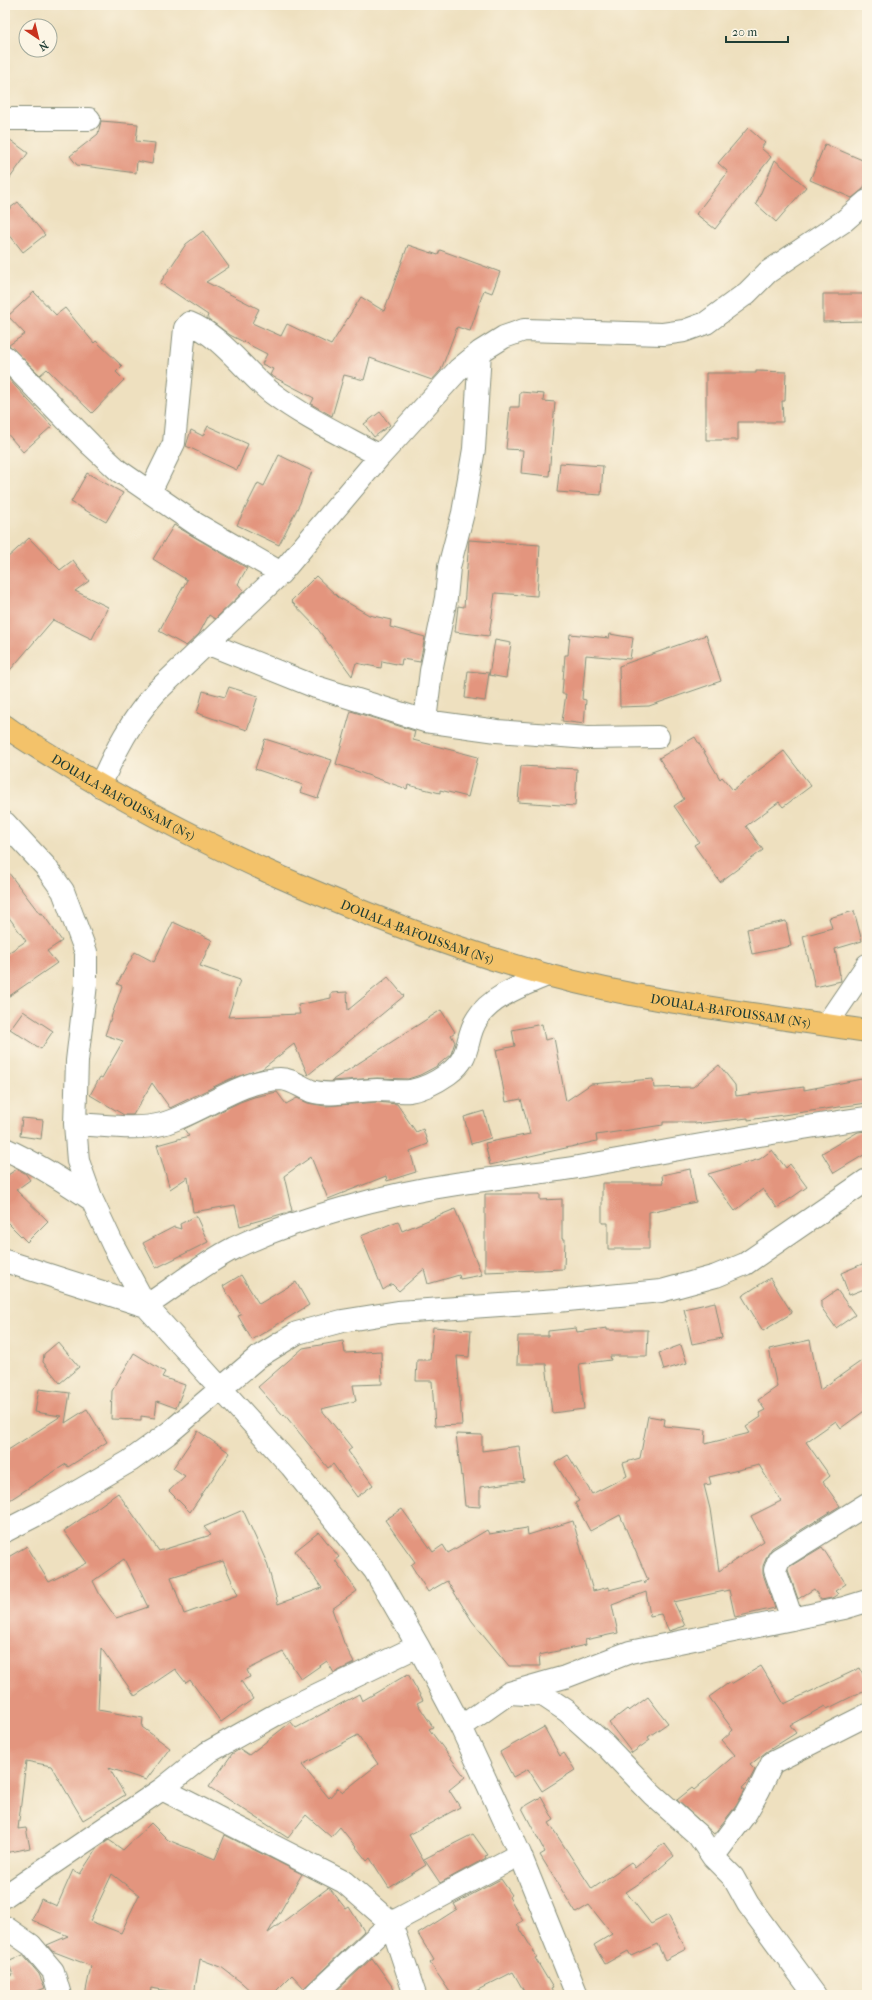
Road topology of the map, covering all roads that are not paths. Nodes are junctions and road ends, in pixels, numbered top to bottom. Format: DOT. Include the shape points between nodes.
graph roads {
  1 [pos="88,118"];
  2 [pos="5,119"];
  3 [pos="867,201"];
  4 [pos="480,352"];
  5 [pos="5,357"];
  6 [pos="380,456"];
  7 [pos="150,492"];
  8 [pos="281,573"];
  9 [pos="209,644"];
  10 [pos="425,721"];
  11 [pos="5,726"];
  12 [pos="658,738"];
  13 [pos="100,786"];
  14 [pos="5,823"];
  15 [pos="867,965"];
  16 [pos="547,975"];
  17 [pos="827,1024"];
  18 [pos="867,1031"];
  19 [pos="867,1118"];
  20 [pos="75,1124"];
  21 [pos="5,1149"];
  22 [pos="867,1180"];
  23 [pos="92,1200"];
  24 [pos="5,1261"];
  25 [pos="146,1306"];
  26 [pos="219,1389"];
  27 [pos="867,1504"];
  28 [pos="5,1530"];
  29 [pos="867,1601"];
  30 [pos="792,1620"];
  31 [pos="418,1646"];
  32 [pos="509,1693"];
  33 [pos="867,1715"];
  34 [pos="461,1727"];
  35 [pos="162,1788"];
  36 [pos="520,1854"];
  37 [pos="714,1857"];
  38 [pos="5,1896"];
  39 [pos="391,1923"];
  40 [pos="5,1927"];
  41 [pos="60,1995"];
  42 [pos="314,1995"];
  43 [pos="415,1995"];
  44 [pos="577,1995"];
  45 [pos="815,1995"];
  1 -- 2 [label="street"];
  3 -- 4 [label="street" via="844,222 768,272 747,293 706,323 684,331 663,334 524,330 504,337"];
  4 -- 6 [label="street" via="459,369"];
  4 -- 10 [label="street" via="474,449 463,513 449,567"];
  5 -- 7 [label="street" via="118,471"];
  6 -- 7 [label="street" via="295,409 255,379 226,348 189,323 185,328 174,443"];
  6 -- 8 [label="street"];
  7 -- 8 [label="street" via="196,524"];
  8 -- 9 [label="street"];
  9 -- 10 [label="street" via="316,687"];
  9 -- 13 [label="street" via="141,709 124,734"];
  10 -- 12 [label="street" via="550,735"];
  11 -- 13 [label="highway, DOUALA-BAFOUSSAM (N5)"];
  13 -- 16 [label="highway, DOUALA-BAFOUSSAM (N5)" via="198,840 348,907"];
  14 -- 20 [label="street" via="45,866 64,891 86,952 86,984 77,1061"];
  15 -- 17 [label="street"];
  16 -- 17 [label="highway, DOUALA-BAFOUSSAM (N5)" via="631,994"];
  16 -- 20 [label="street" via="494,1001 476,1019 466,1056 449,1074 426,1086 409,1091 322,1092 311,1091 282,1079 260,1081 161,1124 137,1127"];
  17 -- 18 [label="highway, DOUALA-BAFOUSSAM (N5)"];
  19 -- 25 [label="street" via="750,1135 564,1169 454,1184 330,1213 272,1232 234,1248"];
  20 -- 23 [label="street" via="78,1161"];
  21 -- 23 [label="street" via="28,1159"];
  22 -- 26 [label="street" via="745,1264 716,1276 661,1291 398,1312 342,1321 297,1333 258,1357"];
  23 -- 25 [label="street"];
  24 -- 25 [label="street"];
  25 -- 26 [label="street"];
  26 -- 28 [label="street" via="170,1432 130,1461 44,1511"];
  26 -- 31 [label="street" via="291,1466 375,1571"];
  27 -- 30 [label="street" via="779,1559 775,1570"];
  29 -- 30 [label="street"];
  30 -- 32 [label="street" via="630,1652 565,1677"];
  31 -- 34 [label="street"];
  31 -- 35 [label="street" via="275,1715 207,1753"];
  32 -- 34 [label="street"];
  32 -- 37 [label="street" via="543,1695 568,1711 652,1794 698,1835"];
  33 -- 37 [label="street" via="772,1763 746,1813"];
  34 -- 36 [label="street"];
  35 -- 38 [label="street"];
  35 -- 39 [label="street" via="344,1882"];
  36 -- 39 [label="street"];
  36 -- 44 [label="street"];
  37 -- 45 [label="street" via="733,1878 748,1904"];
  39 -- 42 [label="street"];
  39 -- 43 [label="street"];
  40 -- 41 [label="street" via="31,1945 53,1971"];
}
